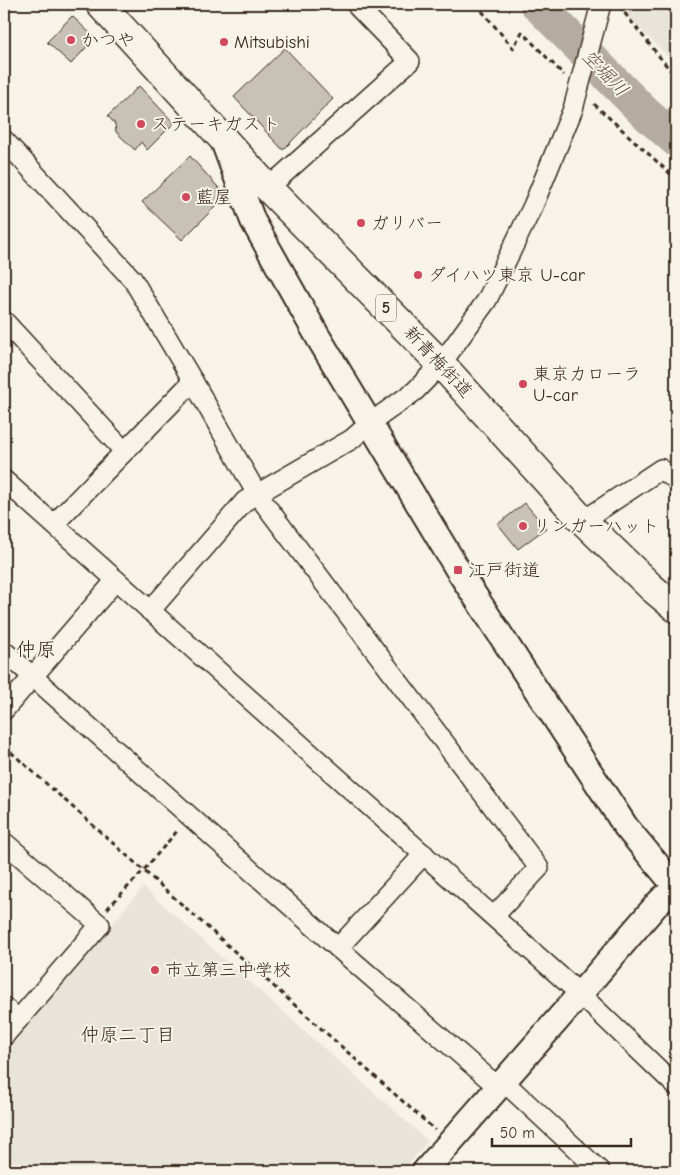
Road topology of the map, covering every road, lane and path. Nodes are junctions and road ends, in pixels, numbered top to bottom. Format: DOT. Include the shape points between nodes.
graph roads {
  1 [pos="100,4"];
  2 [pos="476,4"];
  3 [pos="601,4"];
  4 [pos="617,4"];
  5 [pos="358,7"];
  6 [pos="676,75"];
  7 [pos="579,90"];
  8 [pos="222,139"];
  9 [pos="4,140"];
  10 [pos="676,179"];
  11 [pos="268,188"];
  12 [pos="4,321"];
  13 [pos="441,364"];
  14 [pos="193,381"];
  15 [pos="370,423"];
  16 [pos="124,450"];
  17 [pos="4,480"];
  18 [pos="676,480"];
  19 [pos="257,494"];
  20 [pos="583,521"];
  21 [pos="54,524"];
  22 [pos="116,580"];
  23 [pos="676,608"];
  24 [pos="150,610"];
  25 [pos="4,651"];
  26 [pos="34,677"];
  27 [pos="4,710"];
  28 [pos="4,746"];
  29 [pos="190,816"];
  30 [pos="4,842"];
  31 [pos="424,854"];
  32 [pos="143,871"];
  33 [pos="676,888"];
  34 [pos="494,916"];
  35 [pos="96,921"];
  36 [pos="338,948"];
  37 [pos="580,994"];
  38 [pos="4,1006"];
  39 [pos="18,1020"];
  40 [pos="4,1036"];
  41 [pos="500,1084"];
  42 [pos="676,1086"];
  43 [pos="450,1143"];
  44 [pos="425,1171"];
  45 [pos="600,1171"];
  1 -- 8 [label="main road, 新青梅街道 / 5"];
  2 -- 7 [label="path" via="513,48 522,32"];
  3 -- 7 [label="street"];
  4 -- 6 [label="path"];
  5 -- 11 [label="street" via="410,61"];
  7 -- 10 [label="path"];
  7 -- 13 [label="street" via="533,206 487,300"];
  8 -- 11 [label="main road, 新青梅街道 / 5"];
  8 -- 15 [label="street" via="253,221"];
  9 -- 14 [label="street" via="133,280"];
  11 -- 13 [label="main road, 新青梅街道 / 5"];
  12 -- 16 [label="street"];
  13 -- 15 [label="street" via="415,392"];
  13 -- 20 [label="main road, 新青梅街道 / 5"];
  14 -- 16 [label="street"];
  14 -- 19 [label="street"];
  15 -- 19 [label="street" via="352,439"];
  15 -- 33 [label="street" via="458,570 626,827"];
  16 -- 21 [label="street"];
  17 -- 21 [label="street"];
  18 -- 20 [label="street" via="661,470"];
  19 -- 24 [label="street" via="245,501"];
  19 -- 34 [label="street" via="539,868"];
  20 -- 23 [label="main road, 新青梅街道 / 5"];
  21 -- 22 [label="street"];
  22 -- 24 [label="street"];
  22 -- 26 [label="street"];
  24 -- 31 [label="street"];
  25 -- 26 [label="street"];
  26 -- 27 [label="street"];
  26 -- 29 [label="street"];
  28 -- 32 [label="path"];
  29 -- 32 [label="path"];
  29 -- 36 [label="street"];
  30 -- 35 [label="street"];
  31 -- 34 [label="street"];
  31 -- 36 [label="street"];
  32 -- 35 [label="path"];
  32 -- 43 [label="path"];
  33 -- 37 [label="street" via="658,903"];
  34 -- 37 [label="street"];
  35 -- 39 [label="street" via="100,925"];
  36 -- 41 [label="street"];
  37 -- 41 [label="street"];
  37 -- 42 [label="street"];
  38 -- 39 [label="street"];
  39 -- 40 [label="street"];
  41 -- 43 [label="street"];
  41 -- 45 [label="street"];
  43 -- 44 [label="street"];
}
